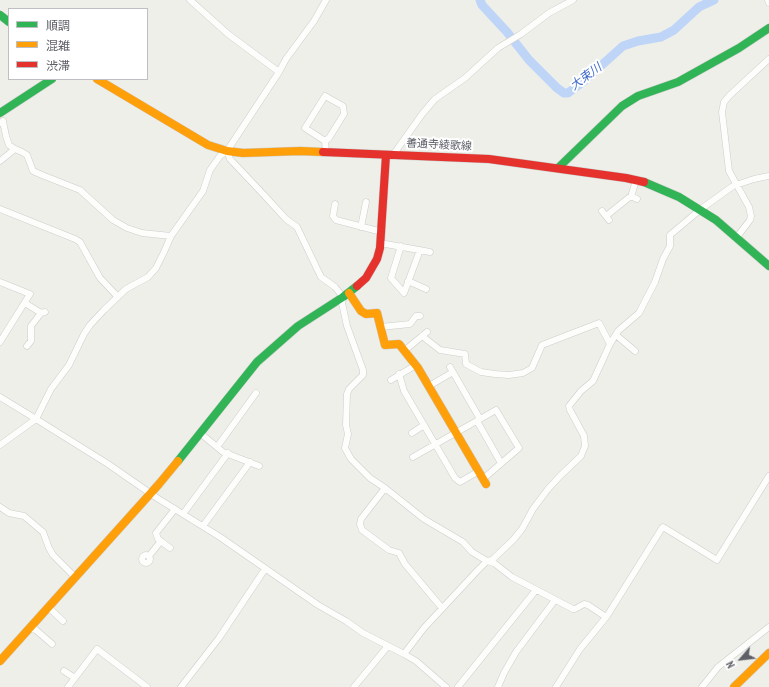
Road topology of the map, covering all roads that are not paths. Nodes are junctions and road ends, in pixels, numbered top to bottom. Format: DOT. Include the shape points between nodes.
graph roads {
  1 [pos="190,0"];
  2 [pos="326,0"];
  3 [pos="573,0"];
  4 [pos="0,15"];
  5 [pos="8,21"];
  6 [pos="769,28"];
  7 [pos="769,59"];
  8 [pos="279,72"];
  9 [pos="40,80"];
  10 [pos="51,80"];
  11 [pos="99,80"];
  12 [pos="0,105"];
  13 [pos="0,113"];
  14 [pos="0,123"];
  15 [pos="325,141"];
  16 [pos="15,149"];
  17 [pos="227,151"];
  18 [pos="326,152"];
  19 [pos="389,155"];
  20 [pos="0,161"];
  21 [pos="558,168"];
  22 [pos="769,176"];
  23 [pos="636,180"];
  24 [pos="737,185"];
  25 [pos="366,202"];
  26 [pos="335,204"];
  27 [pos="0,208"];
  28 [pos="700,209"];
  29 [pos="606,215"];
  30 [pos="361,227"];
  31 [pos="382,232"];
  32 [pos="171,236"];
  33 [pos="737,237"];
  34 [pos="380,243"];
  35 [pos="401,246"];
  36 [pos="420,250"];
  37 [pos="430,252"];
  38 [pos="769,266"];
  39 [pos="408,281"];
  40 [pos="0,282"];
  41 [pos="426,289"];
  42 [pos="346,295"];
  43 [pos="118,297"];
  44 [pos="25,304"];
  45 [pos="420,316"];
  46 [pos="380,327"];
  47 [pos="616,335"];
  48 [pos="0,342"];
  49 [pos="610,344"];
  50 [pos="27,346"];
  51 [pos="404,350"];
  52 [pos="635,351"];
  53 [pos="416,365"];
  54 [pos="399,374"];
  55 [pos="390,380"];
  56 [pos="429,386"];
  57 [pos="256,393"];
  58 [pos="0,397"];
  59 [pos="36,419"];
  60 [pos="479,420"];
  61 [pos="424,426"];
  62 [pos="200,433"];
  63 [pos="412,433"];
  64 [pos="456,433"];
  65 [pos="0,445"];
  66 [pos="435,445"];
  67 [pos="217,447"];
  68 [pos="228,454"];
  69 [pos="413,457"];
  70 [pos="250,462"];
  71 [pos="501,463"];
  72 [pos="260,466"];
  73 [pos="769,476"];
  74 [pos="483,478"];
  75 [pos="385,488"];
  76 [pos="150,493"];
  77 [pos="0,507"];
  78 [pos="175,509"];
  79 [pos="183,514"];
  80 [pos="203,526"];
  81 [pos="161,541"];
  82 [pos="170,548"];
  83 [pos="149,556"];
  84 [pos="487,561"];
  85 [pos="265,569"];
  86 [pos="75,577"];
  87 [pos="536,590"];
  88 [pos="555,600"];
  89 [pos="48,607"];
  90 [pos="442,608"];
  91 [pos="606,617"];
  92 [pos="63,621"];
  93 [pos="769,627"];
  94 [pos="29,628"];
  95 [pos="52,644"];
  96 [pos="388,646"];
  97 [pos="769,653"];
  98 [pos="404,654"];
  99 [pos="0,661"];
  100 [pos="64,671"];
  101 [pos="75,678"];
  102 [pos="68,687"];
  103 [pos="147,687"];
  104 [pos="181,687"];
  105 [pos="354,687"];
  106 [pos="446,687"];
  107 [pos="458,687"];
  108 [pos="498,687"];
  109 [pos="556,687"];
  110 [pos="702,687"];
  111 [pos="734,687"];
  1 -- 8 [label="street" via="228,34"];
  2 -- 8 [label="street"];
  3 -- 19 [label="street" via="498,48 465,78 435,99"];
  4 -- 5 [label="main road"];
  6 -- 21 [label="main road" via="678,82 638,96 622,106"];
  7 -- 24 [label="street" via="724,102 723,116 729,171"];
  8 -- 17 [label="street"];
  9 -- 12 [label="main road"];
  10 -- 13 [label="main road"];
  11 -- 17 [label="main road, 善通寺綾歌線" via="208,145"];
  14 -- 16 [label="street" via="3,121 9,145"];
  15 -- 15 [label="street" via="344,114 343,106 325,96 305,128"];
  15 -- 18 [label="street"];
  16 -- 20 [label="street"];
  16 -- 32 [label="street" via="27,155 33,170 80,190 113,220 127,228 142,233"];
  17 -- 18 [label="main road, 善通寺綾歌線"];
  17 -- 32 [label="street" via="213,166 203,191"];
  17 -- 42 [label="street" via="230,158 264,196 297,227 321,277"];
  18 -- 19 [label="main road, 善通寺綾歌線"];
  19 -- 21 [label="main road, 善通寺綾歌線" via="489,159"];
  19 -- 31 [label="main road"];
  21 -- 23 [label="main road, 善通寺綾歌線"];
  22 -- 24 [label="street"];
  23 -- 28 [label="main road, 善通寺綾歌線" via="664,190"];
  23 -- 29 [label="street" via="634,198"];
  24 -- 28 [label="street"];
  24 -- 33 [label="street" via="751,216"];
  25 -- 30 [label="street"];
  26 -- 30 [label="street" via="333,216 336,220"];
  27 -- 43 [label="street" via="80,242 100,278"];
  28 -- 33 [label="main road, 善通寺綾歌線"];
  28 -- 47 [label="street" via="670,235 670,246 639,313"];
  30 -- 31 [label="street"];
  31 -- 34 [label="main road"];
  32 -- 43 [label="street" via="152,273"];
  33 -- 38 [label="main road, 善通寺綾歌線"];
  34 -- 35 [label="street"];
  34 -- 42 [label="main road" via="372,269 366,278"];
  35 -- 36 [label="street"];
  35 -- 39 [label="street" via="391,278 404,293"];
  36 -- 37 [label="street"];
  36 -- 39 [label="street"];
  39 -- 41 [label="street"];
  40 -- 44 [label="street" via="30,294"];
  42 -- 46 [label="main road" via="361,312 377,313"];
  42 -- 62 [label="main road" via="298,326 257,362"];
  42 -- 75 [label="street" via="342,303 363,375 347,394 348,434 345,448 357,466"];
  43 -- 59 [label="street" via="84,334"];
  44 -- 48 [label="street"];
  44 -- 50 [label="street" via="43,312 31,326 31,340"];
  45 -- 46 [label="street" via="416,316 410,324"];
  46 -- 51 [label="main road" via="385,345 399,344"];
  47 -- 49 [label="street"];
  47 -- 52 [label="street"];
  49 -- 51 [label="street" via="598,321 572,336 542,346 532,368 512,377 489,376 466,364 466,354 440,350 425,334"];
  49 -- 84 [label="street" via="593,381 569,406 584,436 585,446 581,456 548,489 513,540 492,560"];
  51 -- 53 [label="main road"];
  53 -- 54 [label="street"];
  53 -- 56 [label="main road"];
  54 -- 55 [label="street"];
  54 -- 61 [label="street" via="404,391"];
  56 -- 60 [label="street" via="451,370"];
  56 -- 64 [label="main road"];
  57 -- 67 [label="street"];
  58 -- 59 [label="street"];
  59 -- 65 [label="street"];
  59 -- 76 [label="street"];
  60 -- 64 [label="street"];
  60 -- 71 [label="street"];
  60 -- 71 [label="street" via="496,410 518,448"];
  61 -- 63 [label="street"];
  61 -- 66 [label="street"];
  62 -- 67 [label="street"];
  62 -- 76 [label="main road"];
  64 -- 66 [label="street"];
  64 -- 74 [label="main road"];
  66 -- 69 [label="street"];
  66 -- 74 [label="street" via="460,482"];
  67 -- 68 [label="street"];
  68 -- 70 [label="street"];
  68 -- 79 [label="street"];
  70 -- 72 [label="street"];
  70 -- 80 [label="street"];
  71 -- 74 [label="street"];
  73 -- 91 [label="street" via="717,560 663,527"];
  75 -- 84 [label="street" via="424,519 463,542 472,552"];
  75 -- 90 [label="street" via="361,520 362,530 389,550 399,553 405,564"];
  76 -- 78 [label="street"];
  76 -- 86 [label="main road"];
  77 -- 86 [label="street" via="9,513 24,516 43,532 49,548"];
  78 -- 79 [label="street"];
  78 -- 81 [label="street" via="156,533"];
  79 -- 80 [label="street"];
  80 -- 85 [label="street"];
  81 -- 82 [label="street"];
  81 -- 83 [label="street"];
  84 -- 87 [label="street"];
  84 -- 90 [label="street"];
  85 -- 96 [label="street" via="318,605"];
  85 -- 104 [label="street" via="215,643"];
  86 -- 89 [label="main road"];
  87 -- 88 [label="street"];
  87 -- 107 [label="street"];
  88 -- 91 [label="street" via="573,609 588,605"];
  88 -- 108 [label="street" via="516,652"];
  89 -- 92 [label="street"];
  89 -- 94 [label="main road"];
  90 -- 98 [label="street"];
  91 -- 109 [label="street" via="580,649"];
  93 -- 110 [label="street" via="718,667"];
  94 -- 95 [label="street" via="36,630"];
  94 -- 99 [label="main road"];
  96 -- 98 [label="street"];
  96 -- 105 [label="street"];
  97 -- 111 [label="main road"];
  98 -- 106 [label="street"];
  100 -- 101 [label="street"];
  101 -- 102 [label="street"];
  101 -- 103 [label="street" via="97,649"];
}
